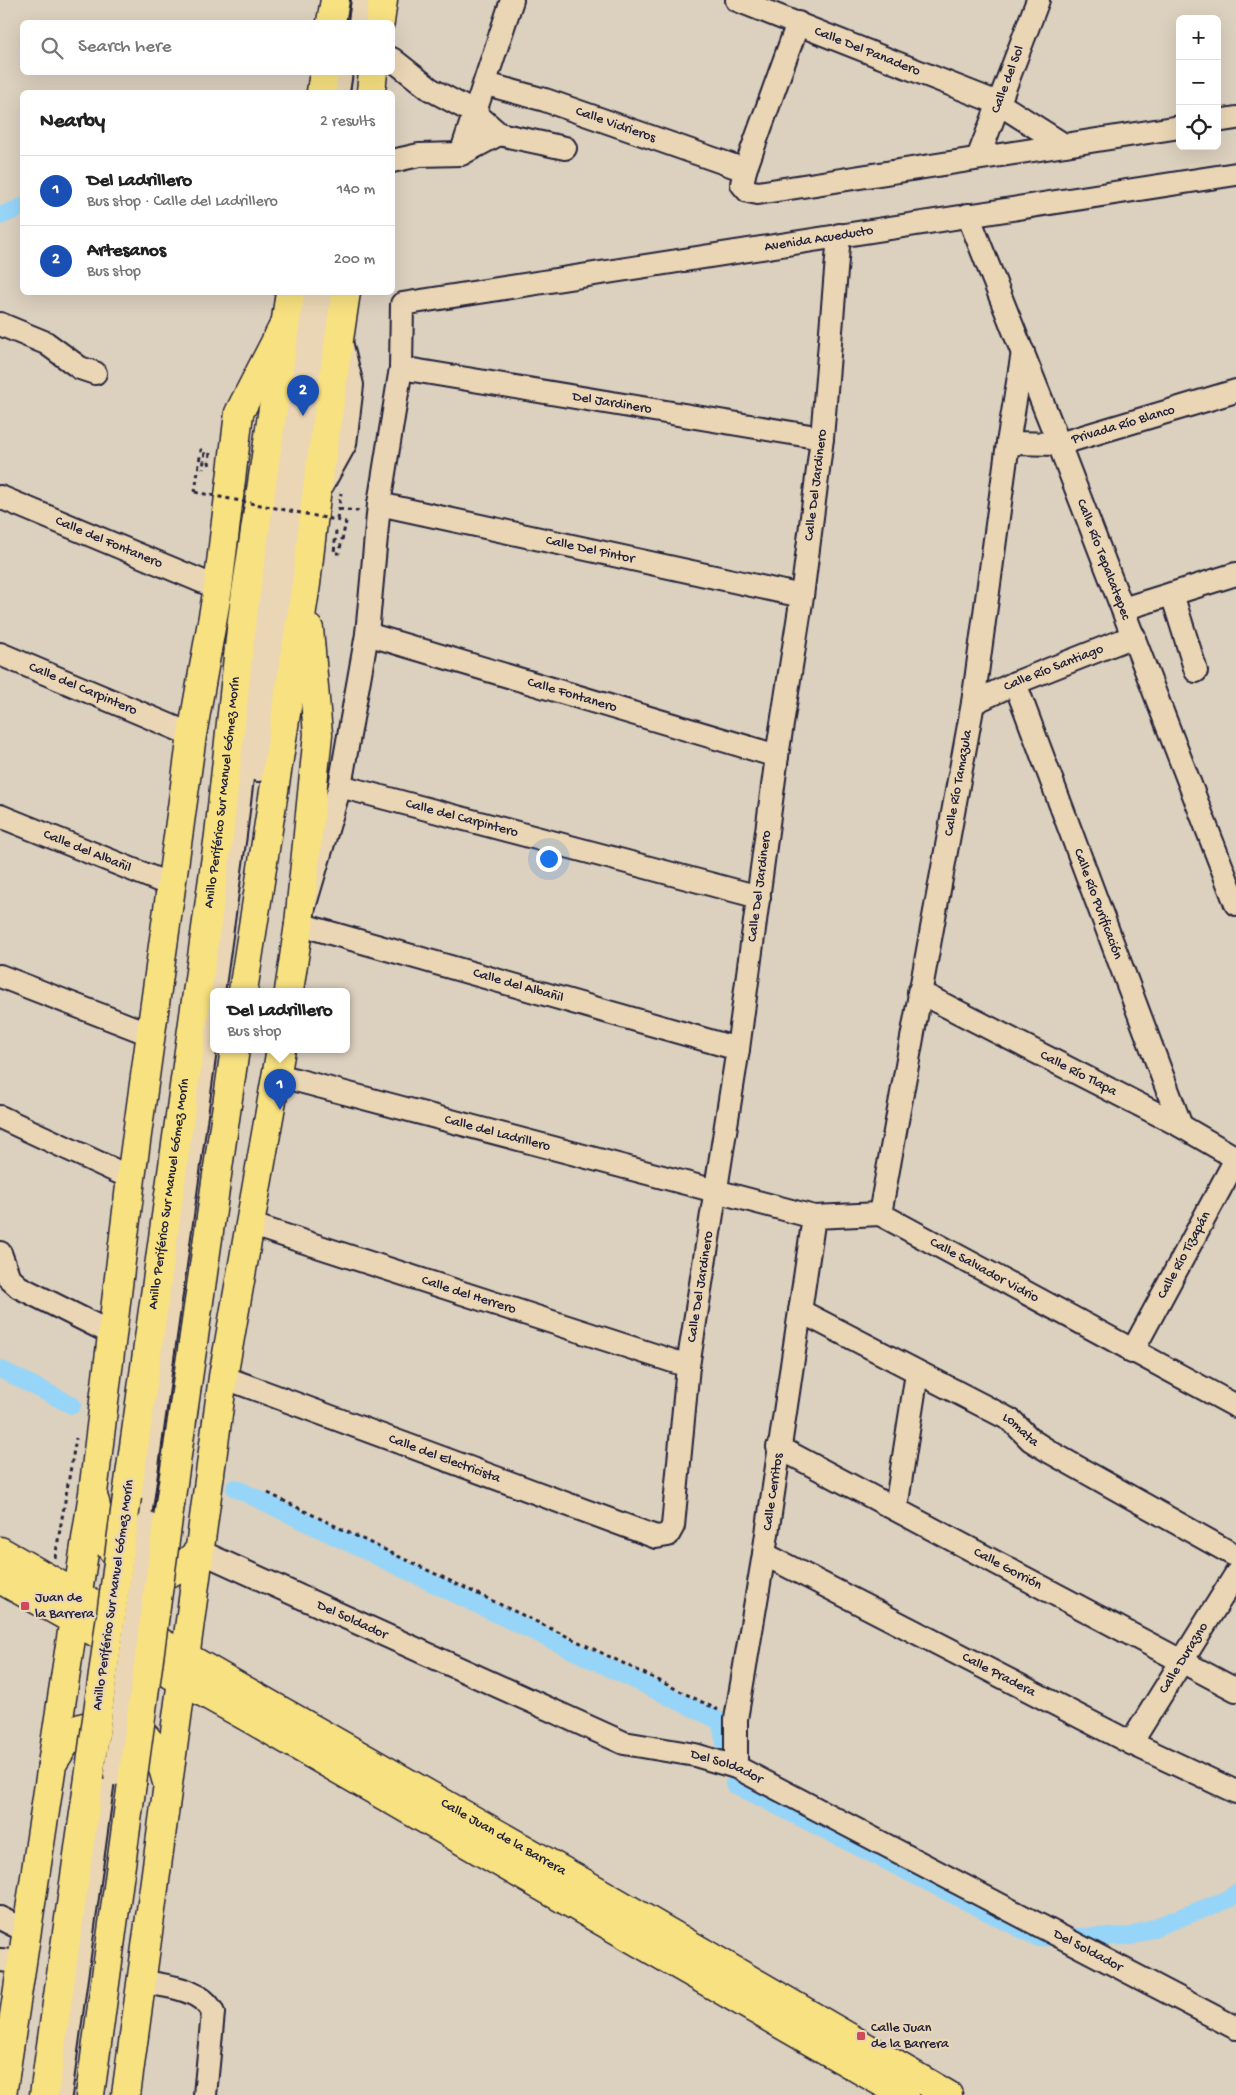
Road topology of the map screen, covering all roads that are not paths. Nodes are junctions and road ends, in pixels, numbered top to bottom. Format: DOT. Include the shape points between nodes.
graph roads {
  1 [pos="335,0"];
  2 [pos="352,0"];
  3 [pos="363,0"];
  4 [pos="383,0"];
  5 [pos="512,0"];
  6 [pos="738,0"];
  7 [pos="1038,0"];
  8 [pos="332,20"];
  9 [pos="349,20"];
  10 [pos="360,20"];
  11 [pos="380,20"];
  12 [pos="798,23"];
  13 [pos="395,61"];
  14 [pos="324,75"];
  15 [pos="341,75"];
  16 [pos="354,75"];
  17 [pos="373,75"];
  18 [pos="486,84"];
  19 [pos="321,90"];
  20 [pos="338,90"];
  21 [pos="352,90"];
  22 [pos="371,90"];
  23 [pos="998,103"];
  24 [pos="475,113"];
  25 [pos="1236,118"];
  26 [pos="1221,120"];
  27 [pos="1176,127"];
  28 [pos="499,134"];
  29 [pos="1064,145"];
  30 [pos="565,148"];
  31 [pos="461,154"];
  32 [pos="978,158"];
  33 [pos="395,161"];
  34 [pos="1236,174"];
  35 [pos="746,181"];
  36 [pos="968,215"];
  37 [pos="839,235"];
  38 [pos="293,295"];
  39 [pos="309,295"];
  40 [pos="327,295"];
  41 [pos="343,295"];
  42 [pos="0,324"];
  43 [pos="319,324"];
  44 [pos="1023,352"];
  45 [pos="401,368"];
  46 [pos="96,373"];
  47 [pos="1236,391"];
  48 [pos="822,438"];
  49 [pos="1008,443"];
  50 [pos="1059,444"];
  51 [pos="0,497"];
  52 [pos="379,504"];
  53 [pos="1236,574"];
  54 [pos="306,584"];
  55 [pos="218,588"];
  56 [pos="1172,594"];
  57 [pos="802,596"];
  58 [pos="1123,609"];
  59 [pos="366,634"];
  60 [pos="1134,636"];
  61 [pos="0,654"];
  62 [pos="1196,671"];
  63 [pos="1015,683"];
  64 [pos="973,703"];
  65 [pos="192,735"];
  66 [pos="777,756"];
  67 [pos="340,786"];
  68 [pos="0,816"];
  69 [pos="173,886"];
  70 [pos="759,897"];
  71 [pos="1236,904"];
  72 [pos="299,924"];
  73 [pos="0,976"];
  74 [pos="216,988"];
  75 [pos="224,988"];
  76 [pos="243,988"];
  77 [pos="289,988"];
  78 [pos="919,992"];
  79 [pos="210,1029"];
  80 [pos="152,1035"];
  81 [pos="738,1049"];
  82 [pos="215,1053"];
  83 [pos="234,1053"];
  84 [pos="279,1062"];
  85 [pos="0,1118"];
  86 [pos="1180,1126"];
  87 [pos="1236,1158"];
  88 [pos="131,1178"];
  89 [pos="716,1191"];
  90 [pos="880,1214"];
  91 [pos="814,1217"];
  92 [pos="249,1224"];
  93 [pos="0,1253"];
  94 [pos="800,1311"];
  95 [pos="111,1333"];
  96 [pos="1132,1352"];
  97 [pos="688,1366"];
  98 [pos="917,1373"];
  99 [pos="223,1377"];
  100 [pos="1236,1406"];
  101 [pos="778,1447"];
  102 [pos="93,1493"];
  103 [pos="896,1508"];
  104 [pos="144,1523"];
  105 [pos="668,1535"];
  106 [pos="0,1551"];
  107 [pos="199,1551"];
  108 [pos="764,1554"];
  109 [pos="1236,1556"];
  110 [pos="1236,1574"];
  111 [pos="0,1579"];
  112 [pos="74,1608"];
  113 [pos="1182,1662"];
  114 [pos="184,1670"];
  115 [pos="1236,1690"];
  116 [pos="1132,1743"];
  117 [pos="51,1766"];
  118 [pos="736,1768"];
  119 [pos="110,1777"];
  120 [pos="167,1783"];
  121 [pos="1236,1792"];
  122 [pos="0,1918"];
  123 [pos="0,1922"];
  124 [pos="26,1931"];
  125 [pos="11,1961"];
  126 [pos="142,1982"];
  127 [pos="808,2027"];
  128 [pos="1236,2028"];
  129 [pos="2,2095"];
  130 [pos="44,2095"];
  131 [pos="60,2095"];
  132 [pos="70,2095"];
  133 [pos="90,2095"];
  134 [pos="126,2095"];
  135 [pos="205,2095"];
  136 [pos="904,2095"];
  137 [pos="948,2095"];
  1 -- 8 [label="main road"];
  2 -- 9 [label="street"];
  3 -- 10 [label="street"];
  4 -- 11 [label="main road"];
  5 -- 18 [label="street"];
  6 -- 12 [label="street, Calle Del Panadero"];
  7 -- 23 [label="street, Calle del Sol"];
  12 -- 23 [label="street, Calle Del Panadero"];
  12 -- 35 [label="street"];
  13 -- 24 [label="street" via="430,89"];
  14 -- 19 [label="main road"];
  15 -- 20 [label="street"];
  16 -- 21 [label="street"];
  17 -- 22 [label="main road"];
  18 -- 24 [label="street"];
  18 -- 35 [label="street, Calle Vidrieros" via="544,100"];
  23 -- 29 [label="street, Calle Del Panadero"];
  23 -- 32 [label="street, Calle del Sol"];
  24 -- 28 [label="street"];
  24 -- 31 [label="street"];
  25 -- 26 [label="street"];
  27 -- 29 [label="street"];
  28 -- 30 [label="street"];
  28 -- 31 [label="street"];
  29 -- 32 [label="street"];
  31 -- 33 [label="street" via="419,156"];
  32 -- 35 [label="street" via="758,193"];
  34 -- 36 [label="street, Avenida Acueducto"];
  36 -- 37 [label="street, Avenida Acueducto"];
  36 -- 44 [label="street, Calle Río Tepalcatepec"];
  37 -- 45 [label="street, Avenida Acueducto" via="402,304"];
  37 -- 48 [label="street, Calle Del Jardinero"];
  38 -- 43 [label="main road, Anillo Periférico Sur Manuel Gómez Morín"];
  39 -- 43 [label="street"];
  40 -- 43 [label="street"];
  41 -- 43 [label="main road, Anillo Periférico Sur Manuel Gómez Morín"];
  42 -- 46 [label="street" via="46,344 80,368"];
  43 -- 54 [label="main road, Anillo Periférico Sur Manuel Gómez Morín" via="316,496"];
  43 -- 55 [label="main road" via="239,413"];
  43 -- 74 [label="street" via="260,630"];
  43 -- 75 [label="street" via="285,602"];
  43 -- 119 [label="main road, Anillo Periférico Sur Manuel Gómez Morín, bridge" via="242,620 218,835 127,1497"];
  44 -- 49 [label="street, Calle Río Tamazula"];
  44 -- 50 [label="street, Calle Río Tepalcatepec"];
  45 -- 48 [label="street, Del Jardinero"];
  45 -- 52 [label="street"];
  47 -- 50 [label="street, Privada Río Blanco"];
  48 -- 57 [label="street, Calle Del Jardinero"];
  49 -- 50 [label="street, Privada Río Blanco"];
  49 -- 64 [label="street, Calle Río Tamazula"];
  50 -- 58 [label="street, Calle Río Tepalcatepec"];
  51 -- 55 [label="street, Calle del Fontanero"];
  52 -- 57 [label="street, Calle Del Pintor"];
  52 -- 59 [label="street"];
  53 -- 56 [label="street"];
  54 -- 72 [label="main road" via="318,734"];
  54 -- 76 [label="main road, Anillo Periférico Sur Manuel Gómez Morín"];
  55 -- 65 [label="main road"];
  56 -- 58 [label="street"];
  56 -- 62 [label="street"];
  57 -- 66 [label="street, Calle Del Jardinero"];
  58 -- 60 [label="street, Calle Río Tepalcatepec"];
  59 -- 66 [label="street, Calle Fontanero"];
  59 -- 67 [label="street"];
  60 -- 63 [label="street, Calle Río Santiago"];
  60 -- 71 [label="street, Calle Río Tepalcatepec"];
  61 -- 65 [label="street, Calle del Carpintero"];
  63 -- 64 [label="street, Calle Río Santiago"];
  63 -- 86 [label="street, Calle Río Purificación"];
  64 -- 78 [label="street, Calle Río Tamazula"];
  65 -- 69 [label="main road"];
  66 -- 70 [label="street, Calle Del Jardinero"];
  67 -- 70 [label="street, Calle del Carpintero"];
  67 -- 72 [label="street"];
  68 -- 69 [label="street, Calle del Albañil"];
  69 -- 80 [label="main road"];
  70 -- 81 [label="street, Calle Del Jardinero"];
  72 -- 77 [label="main road"];
  72 -- 81 [label="street, Calle del Albañil"];
  73 -- 80 [label="street"];
  78 -- 86 [label="street, Calle Río Tlapa"];
  78 -- 90 [label="street, Calle Río Tamazula"];
  79 -- 104 [label="street"];
  80 -- 88 [label="main road"];
  81 -- 89 [label="street, Calle Del Jardinero"];
  82 -- 104 [label="street"];
  83 -- 119 [label="main road, Anillo Periférico Sur Manuel Gómez Morín, bridge" via="170,1504"];
  84 -- 89 [label="street, Calle del Ladrillero"];
  84 -- 92 [label="main road"];
  85 -- 88 [label="street"];
  86 -- 87 [label="street, Calle Río Tlapa"];
  87 -- 96 [label="street, Calle Río Tizapán"];
  88 -- 95 [label="main road"];
  89 -- 91 [label="street"];
  89 -- 97 [label="street, Calle Del Jardinero"];
  90 -- 91 [label="street"];
  90 -- 96 [label="street, Calle Salvador Vidrio"];
  91 -- 94 [label="street, Calle Cerritos"];
  92 -- 97 [label="street, Calle del Herrero"];
  92 -- 99 [label="main road"];
  93 -- 95 [label="street" via="8,1278 19,1288"];
  94 -- 98 [label="street, Lomata"];
  94 -- 101 [label="street, Calle Cerritos"];
  95 -- 102 [label="main road"];
  96 -- 100 [label="street, Calle Salvador Vidrio"];
  97 -- 105 [label="street, Calle Del Jardinero" via="673,1526"];
  98 -- 103 [label="street"];
  98 -- 109 [label="street, Lomata" via="1012,1421 1031,1440 1050,1452"];
  99 -- 105 [label="street, Calle del Electricista" via="656,1537"];
  99 -- 107 [label="main road"];
  101 -- 103 [label="street, Calle Gorrión"];
  101 -- 108 [label="street, Calle Cerritos"];
  102 -- 107 [label="main road" via="102,1534 111,1549 128,1565 150,1572 170,1573"];
  102 -- 112 [label="main road"];
  103 -- 113 [label="street, Calle Gorrión"];
  104 -- 119 [label="street"];
  106 -- 112 [label="main road"];
  107 -- 114 [label="main road"];
  107 -- 118 [label="street, Del Soldador" via="624,1743 695,1755"];
  108 -- 116 [label="street, Calle Pradera"];
  108 -- 118 [label="street, Calle Cerritos" via="736,1719"];
  110 -- 113 [label="street, Calle Durazno"];
  111 -- 112 [label="main road"];
  112 -- 114 [label="main road, Calle Juan de la Barrera"];
  112 -- 117 [label="main road"];
  113 -- 115 [label="street, Calle Gorrión"];
  113 -- 116 [label="street, Calle Durazno"];
  114 -- 120 [label="main road"];
  114 -- 127 [label="main road, Calle Juan de la Barrera"];
  116 -- 121 [label="street, Calle Pradera"];
  117 -- 120 [label="main road" via="78,1730 104,1722 126,1723 149,1738 161,1758"];
  117 -- 124 [label="main road"];
  118 -- 128 [label="street, Del Soldador"];
  119 -- 130 [label="main road, Anillo Periférico Sur Manuel Gómez Morín"];
  119 -- 131 [label="street"];
  119 -- 132 [label="street"];
  119 -- 133 [label="main road, Anillo Periférico Sur Manuel Gómez Morín"];
  120 -- 126 [label="main road"];
  122 -- 123 [label="street"];
  122 -- 124 [label="street"];
  124 -- 125 [label="main road"];
  125 -- 129 [label="main road"];
  126 -- 134 [label="main road"];
  126 -- 135 [label="street" via="188,1992 210,2005 213,2013"];
  127 -- 136 [label="main road, Calle Juan de la Barrera"];
  127 -- 137 [label="main road, Calle Juan de la Barrera"];
}
